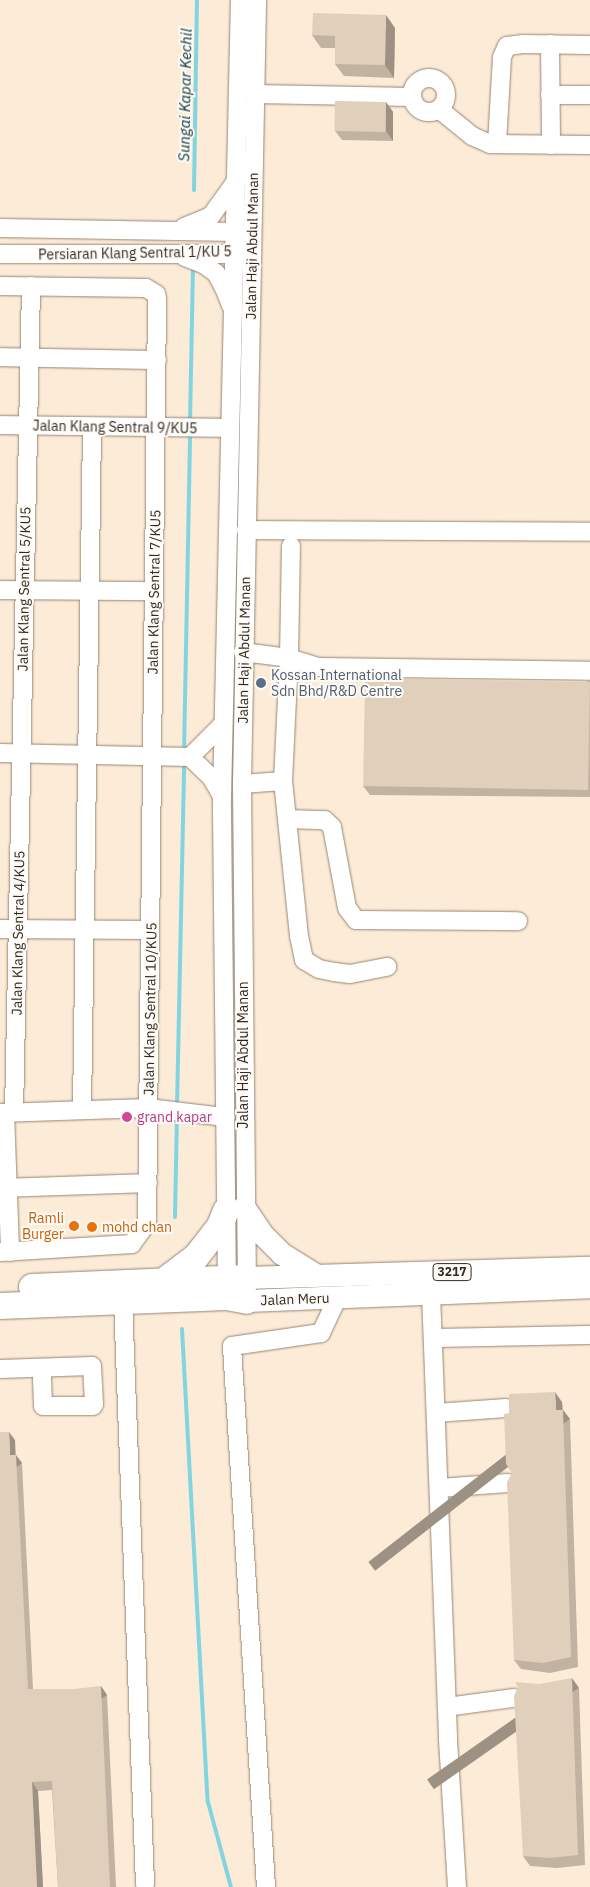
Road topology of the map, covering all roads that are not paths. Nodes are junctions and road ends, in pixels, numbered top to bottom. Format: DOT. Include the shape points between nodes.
graph roads {
  1 [pos="240,0"];
  2 [pos="257,0"];
  3 [pos="550,44"];
  4 [pos="590,45"];
  5 [pos="255,94"];
  6 [pos="550,95"];
  7 [pos="590,95"];
  8 [pos="412,97"];
  9 [pos="440,110"];
  10 [pos="497,144"];
  11 [pos="551,145"];
  12 [pos="590,145"];
  13 [pos="237,180"];
  14 [pos="0,228"];
  15 [pos="172,231"];
  16 [pos="235,232"];
  17 [pos="252,244"];
  18 [pos="174,253"];
  19 [pos="0,254"];
  20 [pos="235,254"];
  21 [pos="0,286"];
  22 [pos="31,286"];
  23 [pos="233,314"];
  24 [pos="0,357"];
  25 [pos="29,357"];
  26 [pos="156,360"];
  27 [pos="0,425"];
  28 [pos="28,426"];
  29 [pos="92,427"];
  30 [pos="156,428"];
  31 [pos="230,428"];
  32 [pos="246,530"];
  33 [pos="590,532"];
  34 [pos="291,546"];
  35 [pos="0,590"];
  36 [pos="24,590"];
  37 [pos="89,590"];
  38 [pos="154,591"];
  39 [pos="243,652"];
  40 [pos="289,658"];
  41 [pos="590,671"];
  42 [pos="223,724"];
  43 [pos="0,752"];
  44 [pos="21,753"];
  45 [pos="87,755"];
  46 [pos="152,756"];
  47 [pos="190,757"];
  48 [pos="283,781"];
  49 [pos="242,784"];
  50 [pos="222,797"];
  51 [pos="287,819"];
  52 [pos="518,921"];
  53 [pos="0,929"];
  54 [pos="18,929"];
  55 [pos="85,930"];
  56 [pos="150,930"];
  57 [pos="387,967"];
  58 [pos="148,1108"];
  59 [pos="82,1110"];
  60 [pos="6,1113"];
  61 [pos="225,1117"];
  62 [pos="148,1183"];
  63 [pos="4,1188"];
  64 [pos="235,1209"];
  65 [pos="5,1252"];
  66 [pos="590,1268"];
  67 [pos="315,1275"];
  68 [pos="164,1281"];
  69 [pos="590,1287"];
  70 [pos="0,1288"];
  71 [pos="237,1289"];
  72 [pos="431,1294"];
  73 [pos="338,1297"];
  74 [pos="123,1301"];
  75 [pos="0,1306"];
  76 [pos="590,1335"];
  77 [pos="433,1338"];
  78 [pos="42,1368"];
  79 [pos="0,1369"];
  80 [pos="506,1408"];
  81 [pos="436,1413"];
  82 [pos="508,1483"];
  83 [pos="438,1488"];
  84 [pos="514,1698"];
  85 [pos="447,1707"];
  86 [pos="145,1885"];
  87 [pos="266,1887"];
  88 [pos="457,1887"];
  1 -- 13 [label="street, Jalan Haji Abdul Manan"];
  2 -- 5 [label="street, Jalan Haji Abdul Manan"];
  3 -- 4 [label="street"];
  3 -- 6 [label="street"];
  3 -- 10 [label="street" via="513,44 504,51"];
  5 -- 8 [label="street"];
  5 -- 17 [label="street, Jalan Haji Abdul Manan"];
  6 -- 7 [label="street"];
  6 -- 11 [label="street"];
  8 -- 9 [label="street" via="422,112"];
  8 -- 9 [label="street" via="419,81 436,79 446,93"];
  9 -- 10 [label="street" via="482,142"];
  10 -- 11 [label="street"];
  11 -- 12 [label="street"];
  13 -- 15 [label="street" via="211,216"];
  13 -- 16 [label="street, Jalan Haji Abdul Manan"];
  14 -- 15 [label="street, Persiaran Klang Sentral 1/KU 5"];
  15 -- 16 [label="street, Persiaran Klang Sentral 1/KU 5"];
  16 -- 17 [label="street, Persiaran Klang Sentral 1/KU 5"];
  16 -- 20 [label="street, Jalan Haji Abdul Manan"];
  17 -- 20 [label="street, Persiaran Klang Sentral 1/KU 5"];
  17 -- 32 [label="street, Jalan Haji Abdul Manan"];
  18 -- 19 [label="street, Persiaran Klang Sentral 1/KU 5"];
  18 -- 20 [label="street, Persiaran Klang Sentral 1/KU 5"];
  18 -- 23 [label="street" via="203,264 216,273"];
  20 -- 23 [label="street, Jalan Haji Abdul Manan"];
  21 -- 22 [label="street"];
  22 -- 25 [label="street, Jalan Klang Sentral 5/KU5"];
  22 -- 26 [label="street, Jalan Klang Sentral 7/KU5" via="152,290 157,299"];
  23 -- 31 [label="street, Jalan Haji Abdul Manan"];
  24 -- 25 [label="street"];
  25 -- 26 [label="street"];
  25 -- 28 [label="street, Jalan Klang Sentral 5/KU5"];
  26 -- 30 [label="street, Jalan Klang Sentral 7/KU5"];
  27 -- 28 [label="street, Jalan Klang Sentral 9/KU5"];
  28 -- 29 [label="street, Jalan Klang Sentral 9/KU5"];
  28 -- 36 [label="street, Jalan Klang Sentral 5/KU5"];
  29 -- 30 [label="street, Jalan Klang Sentral 9/KU5"];
  29 -- 37 [label="street"];
  30 -- 31 [label="street, Jalan Klang Sentral 9/KU5"];
  30 -- 38 [label="street, Jalan Klang Sentral 7/KU5"];
  31 -- 42 [label="street, Jalan Haji Abdul Manan"];
  32 -- 33 [label="street"];
  32 -- 39 [label="street, Jalan Haji Abdul Manan"];
  34 -- 40 [label="street"];
  35 -- 36 [label="street"];
  36 -- 37 [label="street"];
  36 -- 44 [label="street, Jalan Klang Sentral 5/KU5"];
  37 -- 38 [label="street"];
  37 -- 45 [label="street"];
  38 -- 46 [label="street, Jalan Klang Sentral 7/KU5"];
  39 -- 40 [label="street"];
  39 -- 49 [label="street, Jalan Haji Abdul Manan"];
  40 -- 41 [label="street" via="319,667"];
  40 -- 48 [label="street"];
  42 -- 47 [label="street"];
  42 -- 50 [label="street, Jalan Haji Abdul Manan"];
  43 -- 44 [label="street"];
  44 -- 45 [label="street"];
  44 -- 54 [label="street, Jalan Klang Sentral 4/KU5"];
  45 -- 46 [label="street"];
  45 -- 55 [label="street"];
  46 -- 47 [label="street"];
  46 -- 56 [label="street, Jalan Klang Sentral 10/KU5"];
  47 -- 50 [label="street" via="211,777"];
  48 -- 49 [label="street"];
  48 -- 51 [label="street"];
  49 -- 64 [label="street, Jalan Haji Abdul Manan"];
  50 -- 61 [label="street, Jalan Haji Abdul Manan"];
  51 -- 52 [label="street" via="326,820 332,827 347,908 356,920"];
  51 -- 57 [label="street" via="304,960 319,968 350,974"];
  53 -- 54 [label="street"];
  54 -- 55 [label="street"];
  54 -- 60 [label="street, Jalan Klang Sentral 4/KU5"];
  55 -- 56 [label="street"];
  55 -- 59 [label="street"];
  56 -- 58 [label="street, Jalan Klang Sentral 10/KU5"];
  58 -- 59 [label="street"];
  58 -- 61 [label="street"];
  58 -- 62 [label="street, Jalan Klang Sentral 10/KU5"];
  59 -- 60 [label="street"];
  60 -- 63 [label="street, Jalan Klang Sentral 4/KU5"];
  61 -- 64 [label="street, Jalan Haji Abdul Manan"];
  62 -- 63 [label="street"];
  62 -- 65 [label="street, Jalan Klang Sentral 10/KU5" via="147,1223 132,1244"];
  63 -- 65 [label="street, Jalan Klang Sentral 4/KU5"];
  64 -- 67 [label="main road" via="282,1254"];
  64 -- 68 [label="highway" via="196,1258"];
  64 -- 71 [label="street, Jalan Haji Abdul Manan"];
  66 -- 67 [label="main road, Jalan Meru / 3217"];
  67 -- 71 [label="main road, Jalan Meru / 3217"];
  68 -- 70 [label="highway, Jalan Meru / 3217"];
  68 -- 71 [label="highway, Jalan Meru / 3217"];
  69 -- 72 [label="main road, Jalan Meru / 3217"];
  71 -- 73 [label="main road, Jalan Meru / 3217"];
  71 -- 74 [label="highway, Jalan Meru / 3217"];
  72 -- 73 [label="main road, Jalan Meru / 3217"];
  72 -- 77 [label="street"];
  73 -- 87 [label="street" via="321,1333 232,1346"];
  74 -- 75 [label="highway, Jalan Meru / 3217"];
  74 -- 86 [label="street"];
  76 -- 77 [label="street"];
  77 -- 81 [label="street"];
  78 -- 79 [label="street"];
  80 -- 81 [label="street"];
  81 -- 83 [label="street"];
  82 -- 83 [label="street"];
  83 -- 85 [label="street"];
  84 -- 85 [label="street"];
  85 -- 88 [label="street"];
}
